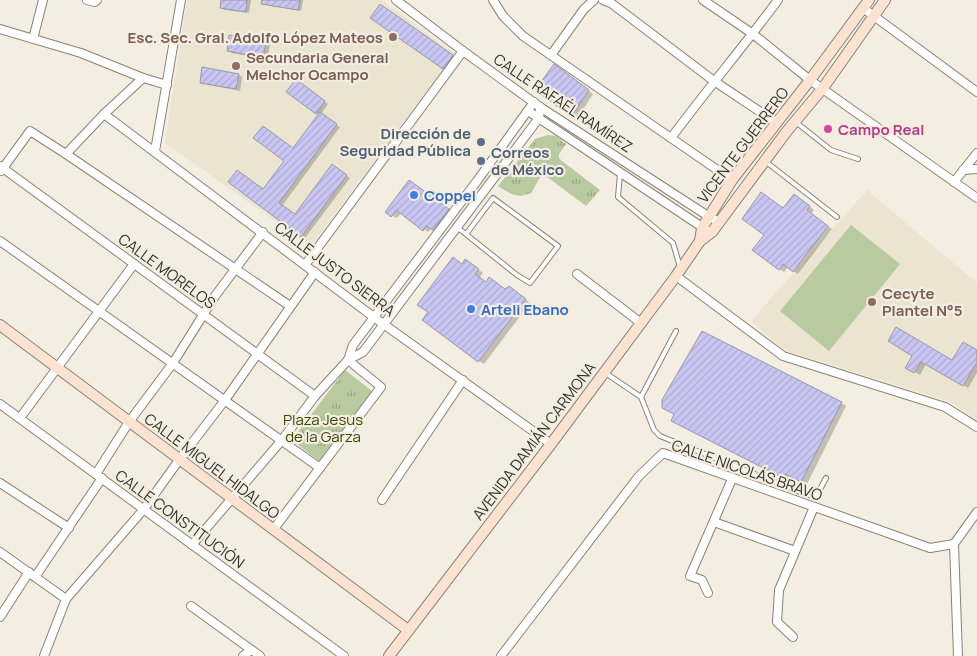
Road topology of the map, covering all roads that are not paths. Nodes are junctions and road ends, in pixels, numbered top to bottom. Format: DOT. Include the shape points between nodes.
graph roads {
  1 [pos="44,0"];
  2 [pos="180,0"];
  3 [pos="396,0"];
  4 [pos="493,0"];
  5 [pos="594,0"];
  6 [pos="603,0"];
  7 [pos="703,0"];
  8 [pos="778,0"];
  9 [pos="885,0"];
  10 [pos="866,4"];
  11 [pos="873,15"];
  12 [pos="0,29"];
  13 [pos="753,34"];
  14 [pos="33,39"];
  15 [pos="463,51"];
  16 [pos="551,55"];
  17 [pos="143,78"];
  18 [pos="810,80"];
  19 [pos="714,81"];
  20 [pos="167,85"];
  21 [pos="823,88"];
  22 [pos="977,92"];
  23 [pos="537,104"];
  24 [pos="528,111"];
  25 [pos="104,114"];
  26 [pos="539,118"];
  27 [pos="795,122"];
  28 [pos="777,123"];
  29 [pos="671,138"];
  30 [pos="155,151"];
  31 [pos="977,153"];
  32 [pos="66,154"];
  33 [pos="858,158"];
  34 [pos="765,162"];
  35 [pos="977,168"];
  36 [pos="1,169"];
  37 [pos="963,170"];
  38 [pos="620,174"];
  39 [pos="732,180"];
  40 [pos="477,181"];
  41 [pos="954,182"];
  42 [pos="485,188"];
  43 [pos="977,198"];
  44 [pos="708,216"];
  45 [pos="837,218"];
  46 [pos="719,222"];
  47 [pos="456,226"];
  48 [pos="707,230"];
  49 [pos="263,232"];
  50 [pos="467,233"];
  51 [pos="0,241"];
  52 [pos="134,264"];
  53 [pos="305,264"];
  54 [pos="234,268"];
  55 [pos="315,272"];
  56 [pos="678,273"];
  57 [pos="577,274"];
  58 [pos="290,306"];
  59 [pos="100,311"];
  60 [pos="203,314"];
  61 [pos="375,318"];
  62 [pos="641,323"];
  63 [pos="386,324"];
  64 [pos="0,325"];
  65 [pos="676,331"];
  66 [pos="256,353"];
  67 [pos="348,360"];
  68 [pos="173,363"];
  69 [pos="58,369"];
  70 [pos="604,372"];
  71 [pos="463,380"];
  72 [pos="316,396"];
  73 [pos="641,397"];
  74 [pos="225,400"];
  75 [pos="0,404"];
  76 [pos="20,418"];
  77 [pos="129,422"];
  78 [pos="977,427"];
  79 [pos="282,440"];
  80 [pos="551,444"];
  81 [pos="179,460"];
  82 [pos="320,468"];
  83 [pos="99,476"];
  84 [pos="826,478"];
  85 [pos="732,479"];
  86 [pos="0,483"];
  87 [pos="231,498"];
  88 [pos="382,500"];
  89 [pos="814,507"];
  90 [pos="144,509"];
  91 [pos="977,512"];
  92 [pos="714,522"];
  93 [pos="68,528"];
  94 [pos="273,530"];
  95 [pos="954,544"];
  96 [pos="192,545"];
  97 [pos="795,551"];
  98 [pos="0,552"];
  99 [pos="32,575"];
  100 [pos="708,593"];
  101 [pos="66,599"];
  102 [pos="191,606"];
  103 [pos="0,617"];
  104 [pos="408,630"];
  105 [pos="794,637"];
  106 [pos="251,650"];
  107 [pos="44,656"];
  108 [pos="243,656"];
  109 [pos="260,656"];
  110 [pos="344,656"];
  111 [pos="389,656"];
  112 [pos="501,656"];
  113 [pos="958,656"];
  1 -- 14 [label="street"];
  2 -- 20 [label="street"];
  3 -- 15 [label="street, CALLE RAFAÉL RAMÍREZ"];
  4 -- 16 [label="street" via="503,16 523,36"];
  5 -- 16 [label="street"];
  6 -- 19 [label="street"];
  7 -- 13 [label="street"];
  8 -- 13 [label="street"];
  9 -- 11 [label="street, VICENTE GUERRERO"];
  10 -- 11 [label="street"];
  10 -- 18 [label="street, VICENTE GUERRERO"];
  11 -- 21 [label="street, VICENTE GUERRERO"];
  11 -- 22 [label="street"];
  12 -- 14 [label="street"];
  13 -- 18 [label="street"];
  13 -- 19 [label="street"];
  14 -- 17 [label="street" via="81,53"];
  15 -- 23 [label="street, CALLE RAFAÉL RAMÍREZ"];
  15 -- 53 [label="street"];
  16 -- 29 [label="street"];
  17 -- 20 [label="street"];
  17 -- 25 [label="street"];
  18 -- 21 [label="street"];
  18 -- 28 [label="street, VICENTE GUERRERO"];
  19 -- 28 [label="street"];
  19 -- 29 [label="street"];
  20 -- 30 [label="street"];
  21 -- 27 [label="street, VICENTE GUERRERO"];
  21 -- 41 [label="street"];
  23 -- 24 [label="street"];
  23 -- 26 [label="street"];
  23 -- 44 [label="street, CALLE RAFAÉL RAMÍREZ"];
  24 -- 26 [label="street, CALLE RAFAÉL RAMÍREZ"];
  24 -- 40 [label="street"];
  25 -- 30 [label="street, CALLE JUSTO SIERRA"];
  25 -- 32 [label="street"];
  26 -- 38 [label="street, CALLE RAFAÉL RAMÍREZ"];
  26 -- 42 [label="street"];
  27 -- 33 [label="lane" via="831,150"];
  27 -- 34 [label="street, VICENTE GUERRERO"];
  28 -- 39 [label="street, VICENTE GUERRERO"];
  29 -- 39 [label="street"];
  30 -- 49 [label="street, CALLE JUSTO SIERRA"];
  31 -- 37 [label="street"];
  32 -- 36 [label="street" via="30,131"];
  32 -- 54 [label="street"];
  34 -- 45 [label="lane"];
  34 -- 46 [label="street, VICENTE GUERRERO"];
  35 -- 37 [label="street"];
  36 -- 52 [label="street, CALLE MORELOS"];
  37 -- 41 [label="street"];
  38 -- 48 [label="street, CALLE RAFAÉL RAMÍREZ"];
  38 -- 56 [label="lane" via="618,197 673,243"];
  39 -- 44 [label="street, VICENTE GUERRERO"];
  40 -- 42 [label="street"];
  40 -- 61 [label="street"];
  41 -- 43 [label="street"];
  42 -- 47 [label="street"];
  44 -- 46 [label="street, CALLE RAFAÉL RAMÍREZ"];
  44 -- 48 [label="street, VICENTE GUERRERO"];
  46 -- 48 [label="street, VICENTE GUERRERO"];
  47 -- 50 [label="lane"];
  47 -- 63 [label="street"];
  48 -- 56 [label="street, AVENIDA DAMIÁN CARMONA"];
  49 -- 53 [label="street, CALLE JUSTO SIERRA"];
  49 -- 54 [label="street"];
  50 -- 50 [label="lane" via="493,198 558,246 530,283"];
  51 -- 59 [label="street"];
  52 -- 59 [label="street"];
  52 -- 60 [label="street, CALLE MORELOS"];
  53 -- 55 [label="street, CALLE JUSTO SIERRA"];
  54 -- 58 [label="street"];
  54 -- 60 [label="street"];
  55 -- 58 [label="street"];
  55 -- 61 [label="street, CALLE JUSTO SIERRA"];
  56 -- 62 [label="street, AVENIDA DAMIÁN CARMONA"];
  56 -- 78 [label="street" via="783,356 945,408"];
  57 -- 62 [label="street"];
  58 -- 66 [label="street"];
  59 -- 68 [label="street"];
  59 -- 69 [label="street"];
  60 -- 66 [label="street, CALLE MORELOS"];
  60 -- 68 [label="street"];
  61 -- 63 [label="street, CALLE JUSTO SIERRA"];
  61 -- 67 [label="street" via="354,345"];
  62 -- 70 [label="street, AVENIDA DAMIÁN CARMONA"];
  63 -- 67 [label="street" via="363,352"];
  63 -- 71 [label="street, CALLE JUSTO SIERRA"];
  64 -- 69 [label="street, CALLE MIGUEL HIDALGO"];
  65 -- 73 [label="lane"];
  66 -- 72 [label="street, CALLE MORELOS"];
  66 -- 74 [label="street"];
  67 -- 72 [label="street"];
  67 -- 82 [label="street" via="381,387"];
  68 -- 74 [label="street"];
  68 -- 77 [label="street"];
  69 -- 76 [label="street"];
  69 -- 77 [label="street, CALLE MIGUEL HIDALGO"];
  70 -- 73 [label="lane"];
  70 -- 80 [label="street, AVENIDA DAMIÁN CARMONA"];
  71 -- 80 [label="street, CALLE JUSTO SIERRA"];
  71 -- 88 [label="street"];
  72 -- 79 [label="street"];
  73 -- 84 [label="lane" via="654,430 660,436 807,495 817,495"];
  74 -- 79 [label="street"];
  74 -- 81 [label="street"];
  75 -- 76 [label="street, CALLE CONSTITUCIÓN"];
  76 -- 83 [label="street, CALLE CONSTITUCIÓN"];
  77 -- 81 [label="street, CALLE MIGUEL HIDALGO"];
  77 -- 83 [label="street"];
  79 -- 82 [label="street"];
  79 -- 87 [label="street"];
  80 -- 104 [label="street, AVENIDA DAMIÁN CARMONA"];
  81 -- 87 [label="street, CALLE MIGUEL HIDALGO"];
  81 -- 90 [label="street"];
  82 -- 94 [label="street"];
  83 -- 90 [label="street, CALLE CONSTITUCIÓN"];
  83 -- 93 [label="street"];
  85 -- 89 [label="street, CALLE NICOLÁS BRAVO"];
  85 -- 92 [label="street"];
  85 -- 112 [label="street, CALLE NICOLÁS BRAVO" via="663,453 639,476"];
  86 -- 93 [label="street"];
  87 -- 94 [label="street, CALLE MIGUEL HIDALGO"];
  87 -- 96 [label="street"];
  89 -- 95 [label="street, CALLE NICOLÁS BRAVO" via="930,548"];
  89 -- 97 [label="street"];
  90 -- 96 [label="street, CALLE CONSTITUCIÓN"];
  90 -- 101 [label="street"];
  91 -- 95 [label="street"];
  92 -- 97 [label="street"];
  92 -- 100 [label="street" via="690,576 702,580"];
  93 -- 99 [label="street"];
  94 -- 104 [label="street, CALLE MIGUEL HIDALGO"];
  95 -- 113 [label="street"];
  96 -- 110 [label="street, CALLE CONSTITUCIÓN"];
  97 -- 105 [label="street" via="779,590 777,622"];
  98 -- 99 [label="street"];
  99 -- 101 [label="street"];
  99 -- 103 [label="street"];
  101 -- 107 [label="street"];
  102 -- 106 [label="street"];
  104 -- 111 [label="street, AVENIDA DAMIÁN CARMONA"];
  106 -- 108 [label="street"];
  106 -- 109 [label="street"];
}
